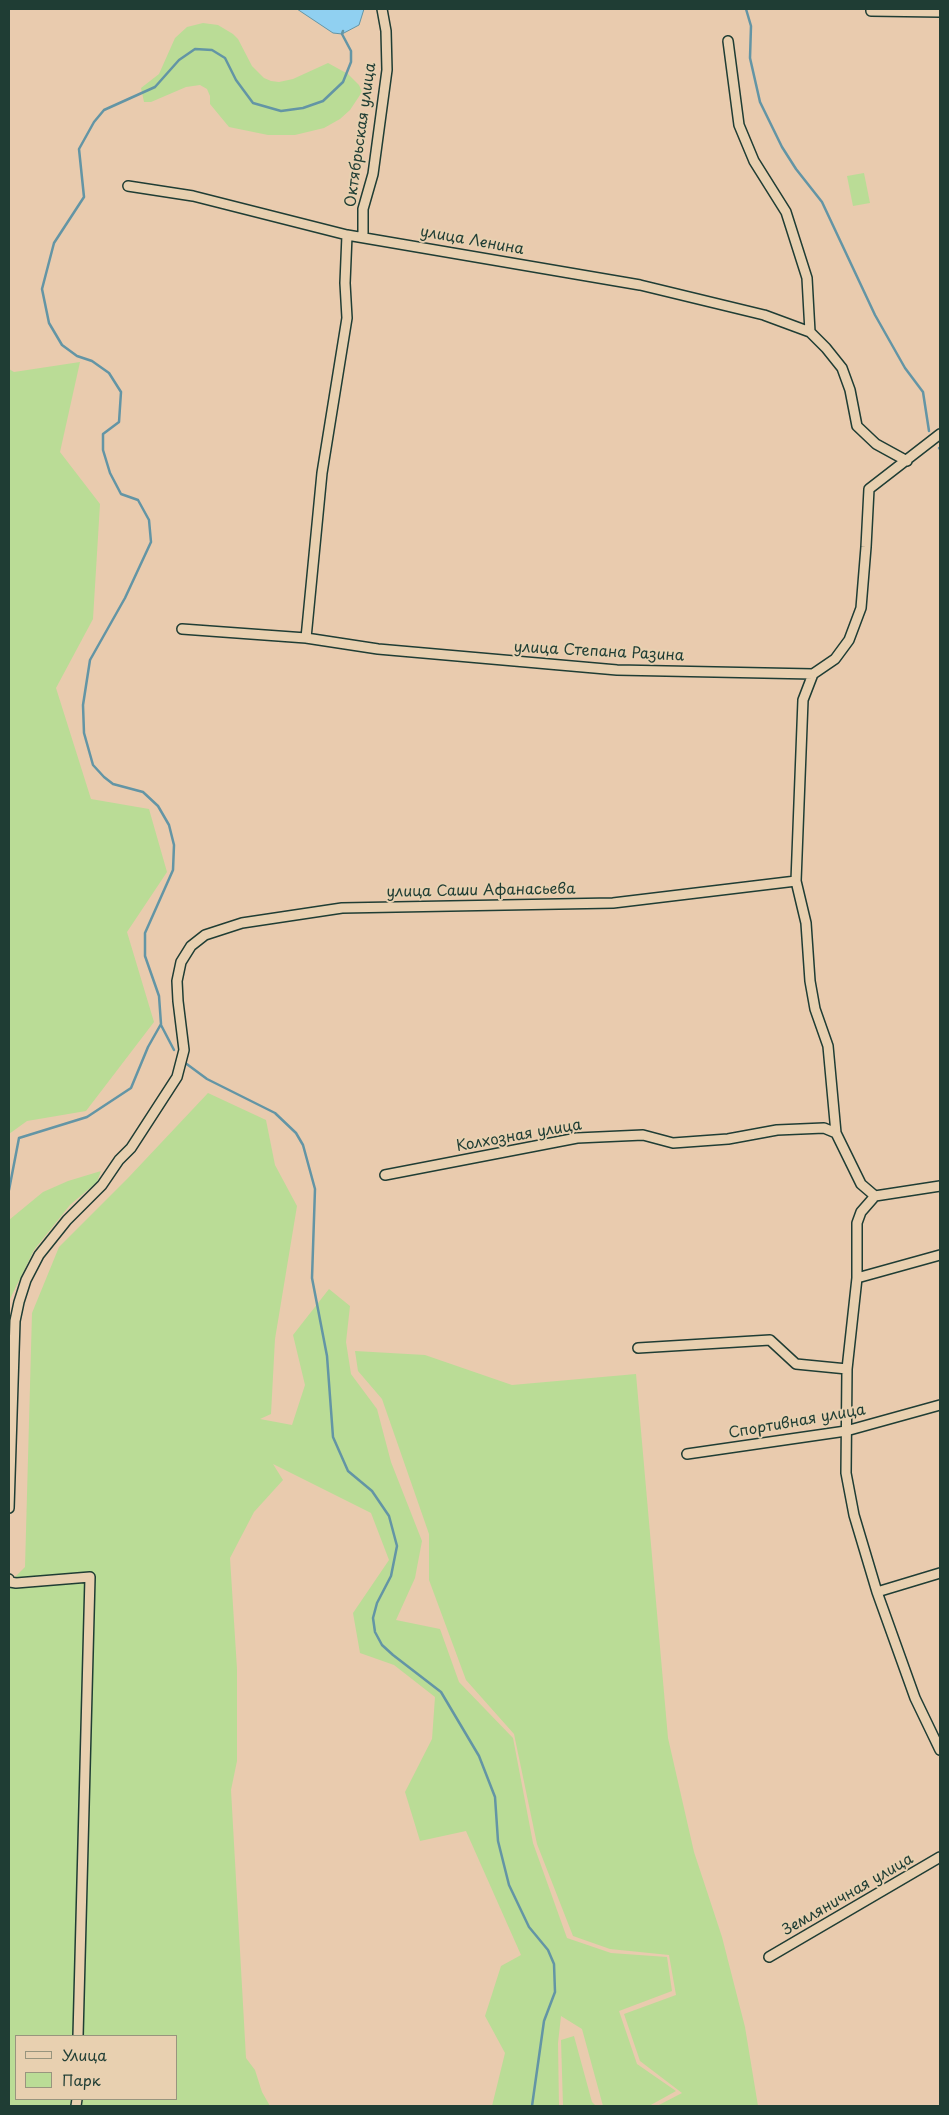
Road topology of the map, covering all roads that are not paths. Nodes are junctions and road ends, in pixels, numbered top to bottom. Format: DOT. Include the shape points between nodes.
graph roads {
  1 [pos="382,9"];
  2 [pos="871,9"];
  3 [pos="940,12"];
  4 [pos="728,41"];
  5 [pos="128,186"];
  6 [pos="348,235"];
  7 [pos="363,236"];
  8 [pos="810,332"];
  9 [pos="940,434"];
  10 [pos="907,461"];
  11 [pos="182,629"];
  12 [pos="306,638"];
  13 [pos="813,674"];
  14 [pos="796,881"];
  15 [pos="836,1133"];
  16 [pos="385,1175"];
  17 [pos="940,1186"];
  18 [pos="875,1196"];
  19 [pos="940,1255"];
  20 [pos="858,1278"];
  21 [pos="638,1348"];
  22 [pos="847,1370"];
  23 [pos="940,1405"];
  24 [pos="846,1431"];
  25 [pos="687,1454"];
  26 [pos="9,1508"];
  27 [pos="940,1573"];
  28 [pos="9,1579"];
  29 [pos="877,1592"];
  30 [pos="938,1738"];
  31 [pos="940,1750"];
  32 [pos="940,1857"];
  33 [pos="770,1957"];
  34 [pos="78,2035"];
  1 -- 7 [label="street, Октябрьская улица" via="387,70 372,174 363,209"];
  2 -- 3 [label="street" via="871,12"];
  4 -- 8 [label="street" via="739,125 754,161 786,212 807,278"];
  5 -- 6 [label="street, улица Ленина" via="193,196"];
  6 -- 7 [label="street, улица Ленина"];
  6 -- 12 [label="street" via="347,318 322,473"];
  7 -- 8 [label="street, улица Ленина" via="640,285 764,315"];
  8 -- 10 [label="street" via="842,368 857,426 876,444"];
  9 -- 10 [label="street"];
  10 -- 13 [label="street" via="869,489 861,608 849,640 835,659"];
  11 -- 12 [label="street, улица Степана Разина"];
  12 -- 13 [label="street, улица Степана Разина" via="378,649 617,670"];
  13 -- 14 [label="street" via="803,700"];
  14 -- 15 [label="street" via="806,923 815,1009 828,1046"];
  14 -- 26 [label="street, улица Саши Афанасьева" via="613,902 342,908 242,923 205,935 191,946 181,962 177,981 184,1050 177,1077 131,1148 39,1255 26,1280 15,1321"];
  15 -- 16 [label="street, Колхозная улица" via="824,1128 778,1130 728,1139 673,1143 643,1134 576,1138"];
  15 -- 18 [label="street" via="861,1184"];
  17 -- 18 [label="street"];
  18 -- 20 [label="street" via="864,1207 857,1223"];
  19 -- 20 [label="street"];
  20 -- 22 [label="street"];
  21 -- 22 [label="street" via="770,1340 796,1364"];
  22 -- 24 [label="street"];
  23 -- 24 [label="street, Спортивная улица"];
  24 -- 25 [label="street, Спортивная улица"];
  24 -- 29 [label="street" via="848,1482 854,1516"];
  27 -- 29 [label="street"];
  28 -- 34 [label="street" via="16,1583 90,1577"];
  29 -- 30 [label="street" via="915,1698"];
  30 -- 31 [label="street"];
  32 -- 33 [label="street, Земляничная улица"];
}
